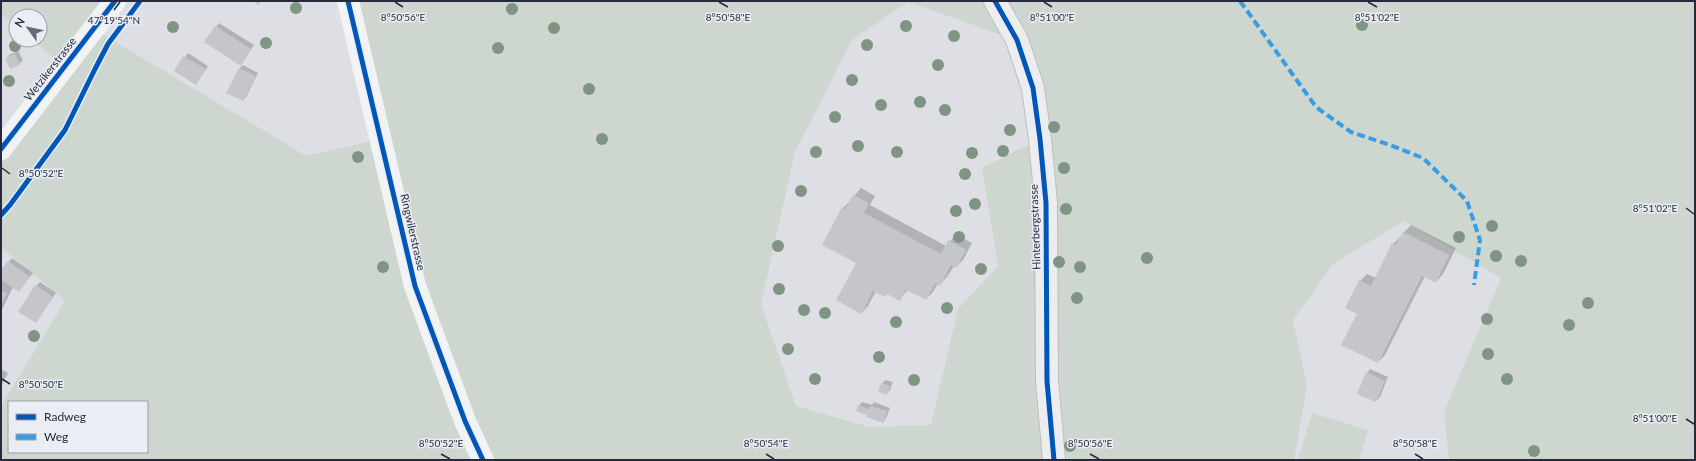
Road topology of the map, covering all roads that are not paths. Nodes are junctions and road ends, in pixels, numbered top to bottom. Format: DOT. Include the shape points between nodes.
graph roads {
  1 [pos="115,1"];
  2 [pos="348,1"];
  3 [pos="995,1"];
  4 [pos="1,149"];
  5 [pos="483,460"];
  6 [pos="1054,460"];
  1 -- 4 [label="street, Wetzikerstrasse"];
  2 -- 5 [label="street, Ringwilerstrasse" via="415,286 465,421"];
  3 -- 6 [label="street, Hinterbergstrasse" via="1016,40 1033,88 1040,139 1046,203 1046,381"];
}
